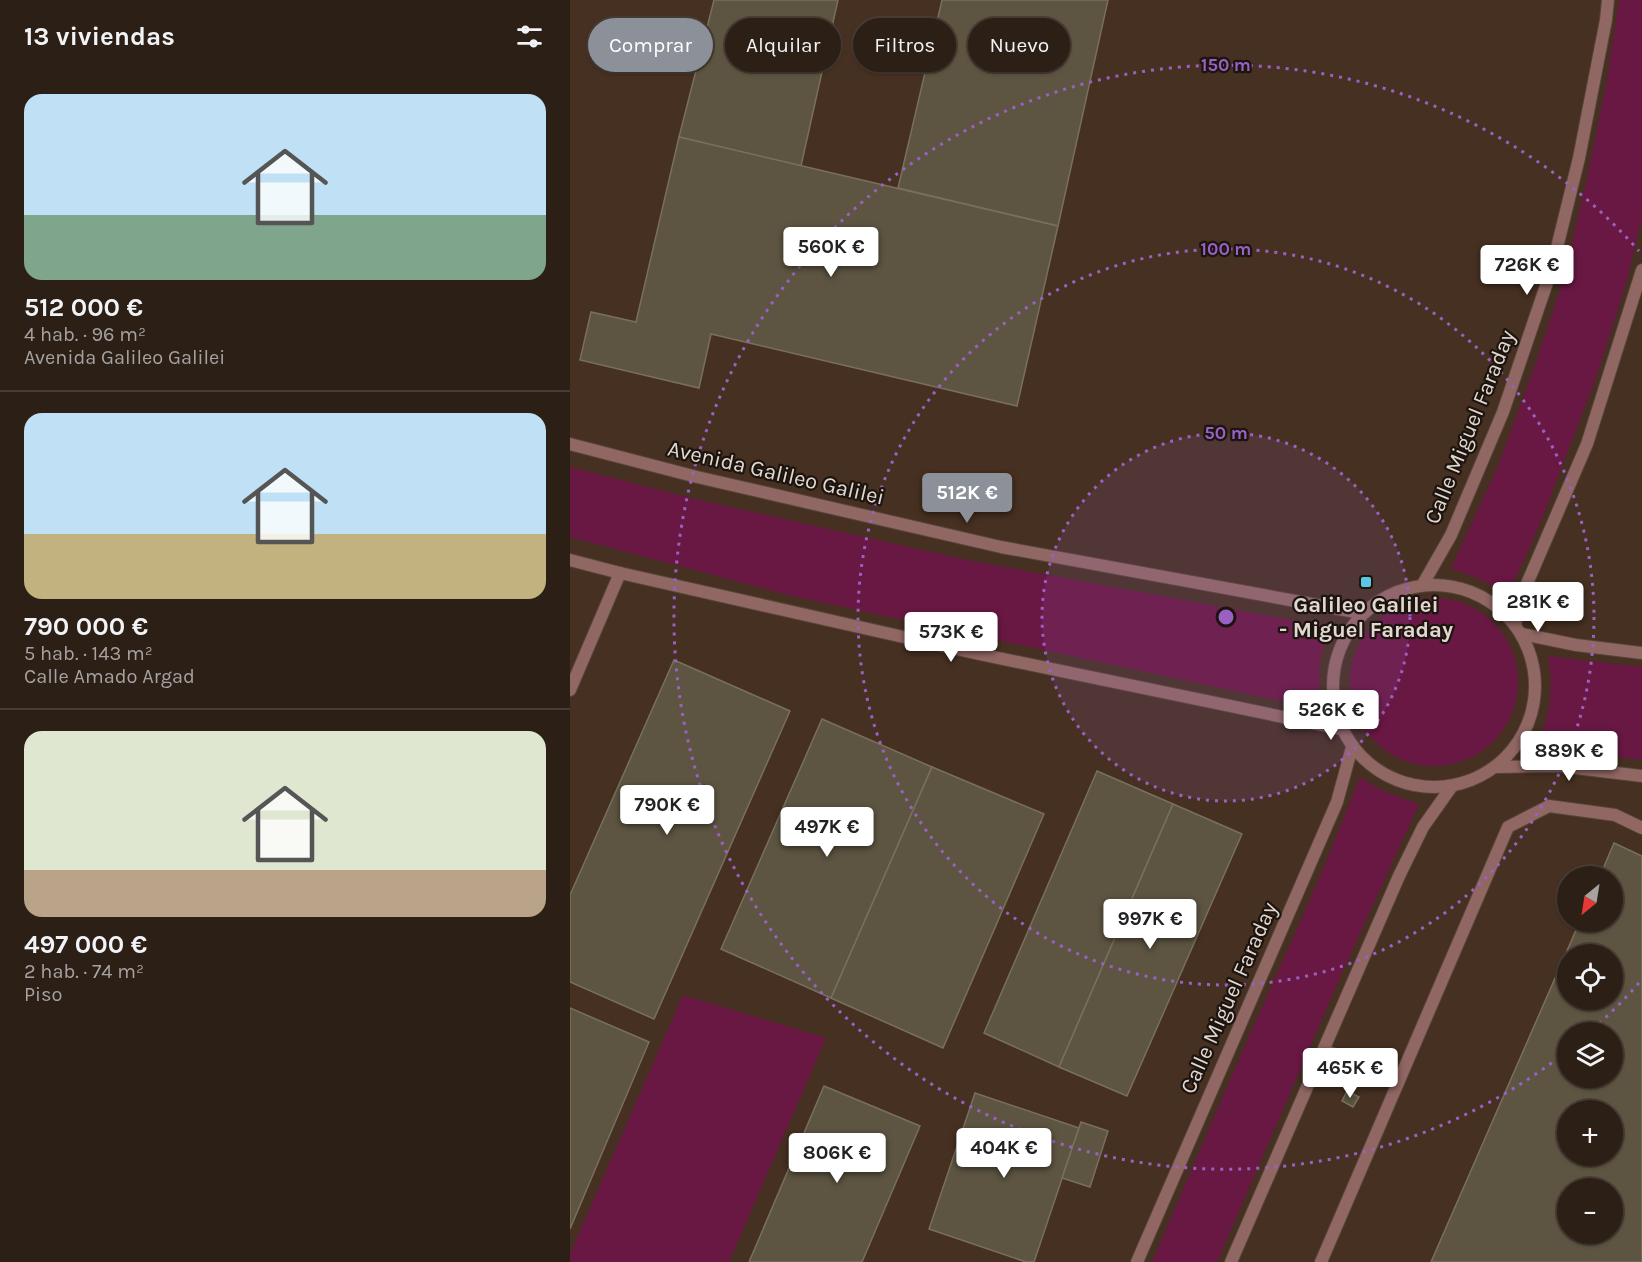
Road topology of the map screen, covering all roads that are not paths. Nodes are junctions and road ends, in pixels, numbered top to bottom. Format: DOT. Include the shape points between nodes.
graph roads {
  1 [pos="1608,0"];
  2 [pos="1642,270"];
  3 [pos="570,444"];
  4 [pos="570,560"];
  5 [pos="620,573"];
  6 [pos="1423,584"];
  7 [pos="1361,614"];
  8 [pos="1518,629"];
  9 [pos="1642,653"];
  10 [pos="570,690"];
  11 [pos="1341,729"];
  12 [pos="1352,747"];
  13 [pos="1497,767"];
  14 [pos="1642,776"];
  15 [pos="1452,786"];
  16 [pos="1642,828"];
  17 [pos="1324,1050"];
  18 [pos="1398,1083"];
  19 [pos="1137,1262"];
  20 [pos="1232,1262"];
  21 [pos="1321,1262"];
  1 -- 6 [label="street, Calle Miguel Faraday" via="1579,158 1552,268 1503,412 1451,534"];
  2 -- 8 [label="street" via="1587,444 1523,593"];
  3 -- 7 [label="street, Avenida Galileo Galilei" via="1001,547"];
  4 -- 5 [label="street"];
  5 -- 10 [label="street"];
  5 -- 11 [label="street" via="979,654"];
  6 -- 7 [label="street" via="1394,592"];
  6 -- 8 [label="street" via="1450,585 1474,592 1500,608"];
  7 -- 11 [label="street" via="1342,639 1333,671 1333,700"];
  8 -- 9 [label="street" via="1576,645"];
  8 -- 13 [label="street" via="1535,670 1535,704 1524,735"];
  11 -- 12 [label="street"];
  12 -- 15 [label="street" via="1378,772 1406,784"];
  12 -- 19 [label="street, Calle Miguel Faraday" via="1337,802"];
  13 -- 14 [label="street" via="1558,766"];
  13 -- 15 [label="street"];
  15 -- 17 [label="street" via="1423,827 1399,876"];
  16 -- 18 [label="street" via="1615,815 1549,806 1508,827"];
  17 -- 18 [label="street"];
  17 -- 20 [label="street"];
  18 -- 21 [label="street"];
}
